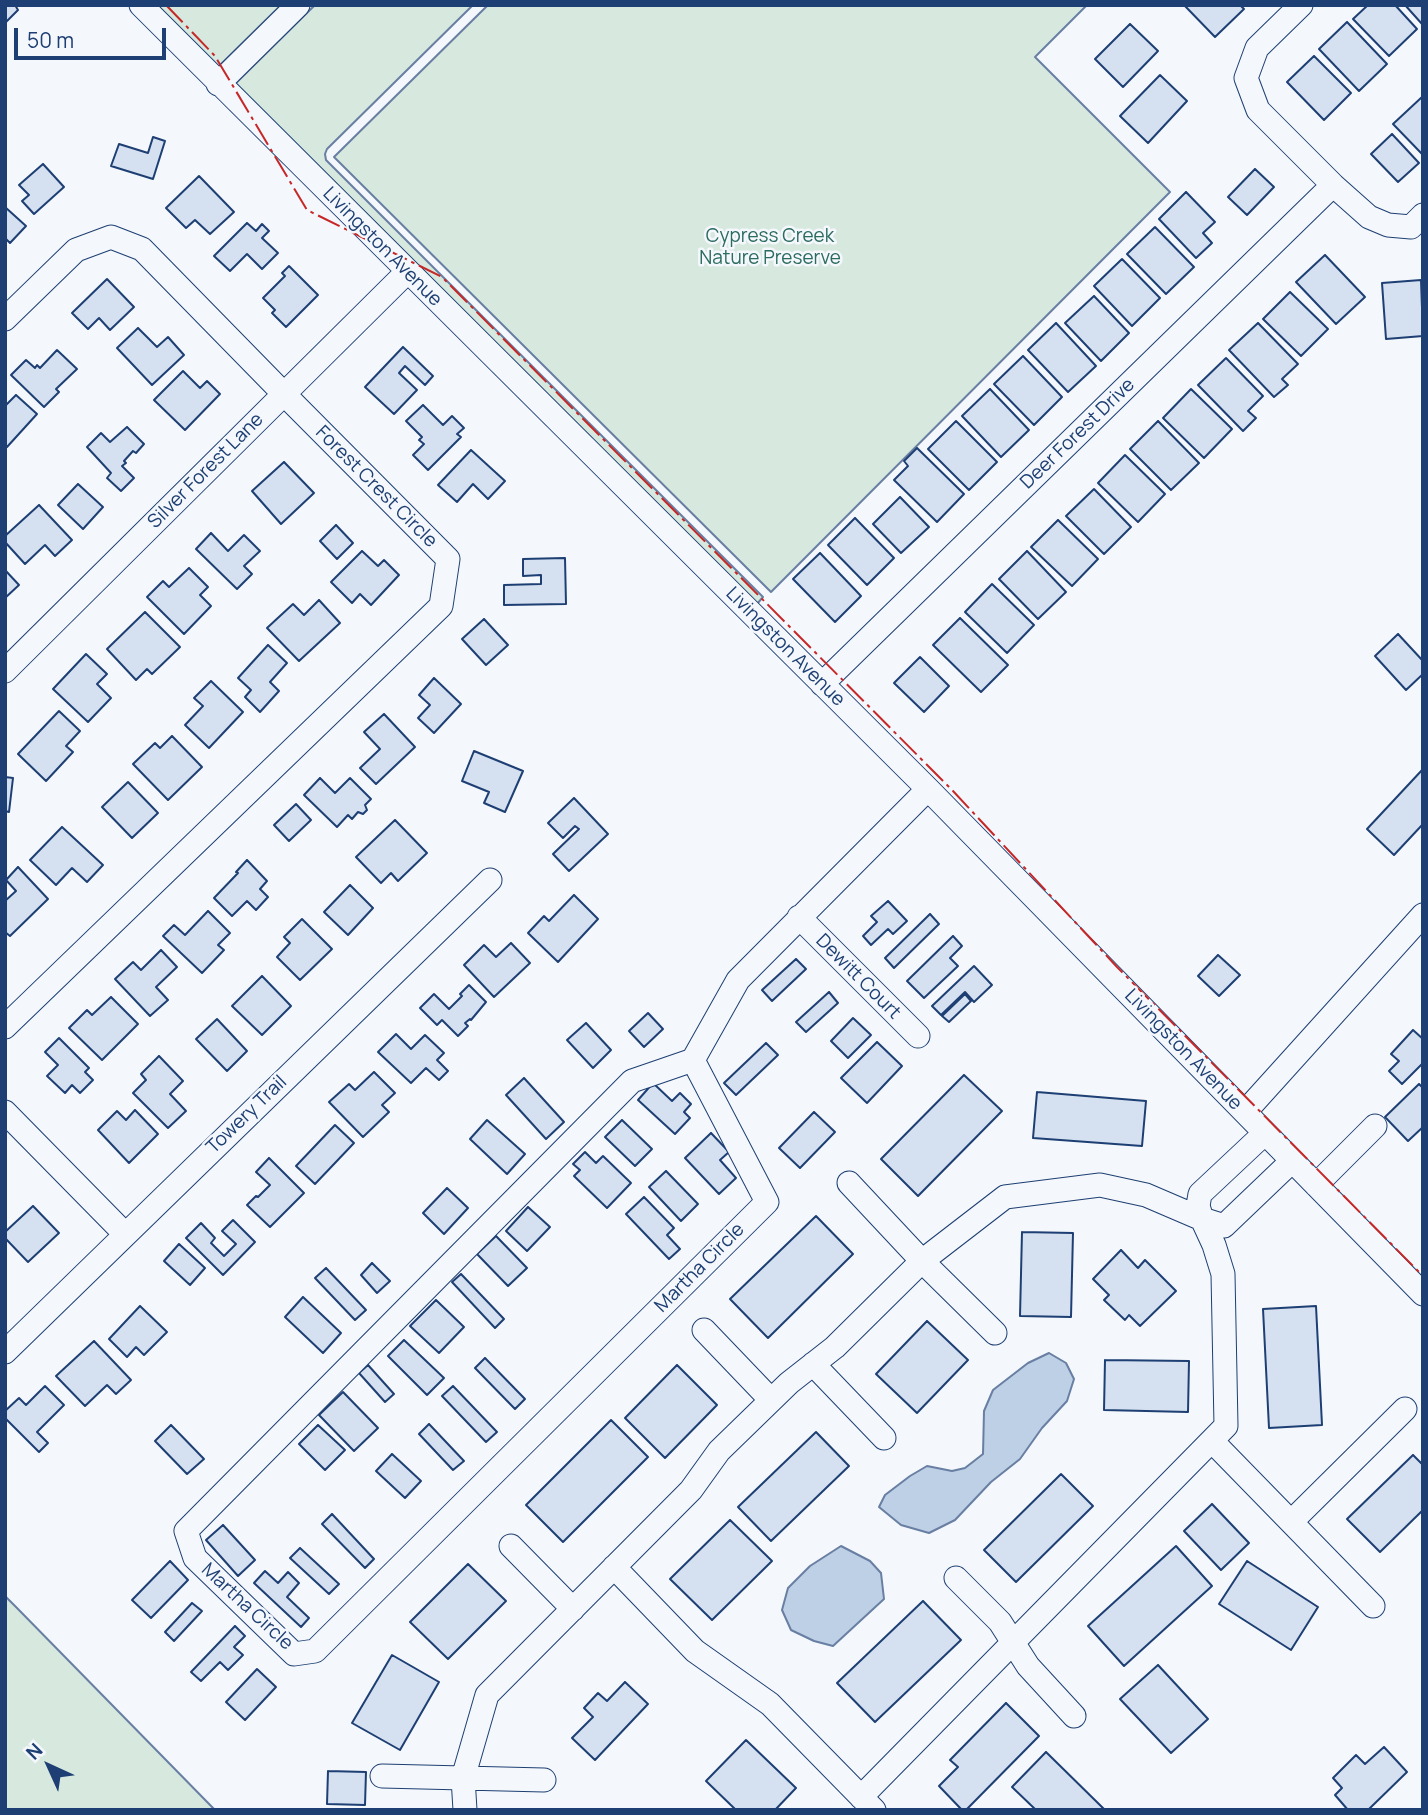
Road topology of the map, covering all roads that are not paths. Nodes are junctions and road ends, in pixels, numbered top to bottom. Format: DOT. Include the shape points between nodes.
graph roads {
  1 [pos="141,5"];
  2 [pos="298,5"];
  3 [pos="1301,5"];
  4 [pos="218,84"];
  5 [pos="1333,185"];
  6 [pos="1423,215"];
  7 [pos="407,272"];
  8 [pos="5,320"];
  9 [pos="284,394"];
  10 [pos="5,671"];
  11 [pos="822,684"];
  12 [pos="928,789"];
  13 [pos="489,880"];
  14 [pos="1423,915"];
  15 [pos="799,917"];
  16 [pos="5,1027"];
  17 [pos="918,1037"];
  18 [pos="693,1060"];
  19 [pos="5,1112"];
  20 [pos="1245,1112"];
  21 [pos="1374,1126"];
  22 [pos="1265,1133"];
  23 [pos="1292,1161"];
  24 [pos="849,1183"];
  25 [pos="1316,1185"];
  26 [pos="1202,1219"];
  27 [pos="125,1234"];
  28 [pos="922,1261"];
  29 [pos="1423,1294"];
  30 [pos="704,1330"];
  31 [pos="995,1333"];
  32 [pos="5,1352"];
  33 [pos="813,1364"];
  34 [pos="771,1400"];
  35 [pos="1405,1409"];
  36 [pos="884,1438"];
  37 [pos="1212,1441"];
  38 [pos="1291,1522"];
  39 [pos="512,1546"];
  40 [pos="614,1567"];
  41 [pos="956,1578"];
  42 [pos="1373,1606"];
  43 [pos="573,1609"];
  44 [pos="1013,1643"];
  45 [pos="1074,1716"];
  46 [pos="382,1776"];
  47 [pos="463,1778"];
  48 [pos="544,1780"];
  49 [pos="868,1803"];
  50 [pos="465,1810"];
  1 -- 4 [label="street, Livingston Avenue"];
  2 -- 4 [label="street"];
  3 -- 5 [label="street" via="1257,48 1246,78 1258,110"];
  4 -- 7 [label="street, Livingston Avenue"];
  5 -- 6 [label="street" via="1369,217 1388,225 1411,227"];
  5 -- 11 [label="street, Deer Forest Drive"];
  7 -- 9 [label="street, Silver Forest Lane"];
  7 -- 11 [label="street, Livingston Avenue"];
  8 -- 9 [label="street, Forest Crest Circle" via="76,250 111,237 142,249"];
  9 -- 10 [label="street, Silver Forest Lane"];
  9 -- 16 [label="street, Forest Crest Circle" via="448,559 441,606"];
  11 -- 12 [label="street, Livingston Avenue"];
  12 -- 15 [label="street"];
  12 -- 20 [label="street, Livingston Avenue"];
  13 -- 27 [label="street, Towery Trail"];
  14 -- 20 [label="street"];
  15 -- 17 [label="street, Dewitt Court"];
  15 -- 18 [label="street" via="738,979"];
  18 -- 18 [label="street, Martha Circle" via="632,1081 186,1531 195,1558 294,1654 315,1651 767,1202"];
  19 -- 27 [label="street"];
  20 -- 22 [label="street, Livingston Avenue"];
  21 -- 25 [label="street"];
  22 -- 23 [label="street, Livingston Avenue"];
  22 -- 26 [label="street" via="1200,1194"];
  23 -- 25 [label="street, Livingston Avenue"];
  23 -- 26 [label="street" via="1224,1226"];
  24 -- 28 [label="street"];
  25 -- 29 [label="street, Livingston Avenue"];
  26 -- 28 [label="street" via="1146,1195 1100,1185 1005,1197"];
  26 -- 37 [label="street" via="1223,1274 1227,1426"];
  27 -- 32 [label="street, Towery Trail"];
  28 -- 31 [label="street"];
  28 -- 33 [label="street"];
  30 -- 34 [label="street"];
  33 -- 34 [label="street"];
  33 -- 36 [label="street"];
  34 -- 40 [label="street"];
  35 -- 38 [label="street"];
  37 -- 38 [label="street"];
  37 -- 44 [label="street"];
  38 -- 42 [label="street"];
  39 -- 43 [label="street"];
  40 -- 43 [label="street"];
  40 -- 49 [label="street" via="695,1651 770,1704"];
  41 -- 44 [label="street" via="1000,1622"];
  43 -- 47 [label="street" via="486,1695"];
  44 -- 45 [label="street"];
  44 -- 49 [label="street"];
  46 -- 47 [label="street"];
  47 -- 48 [label="street"];
  47 -- 50 [label="street"];
}
